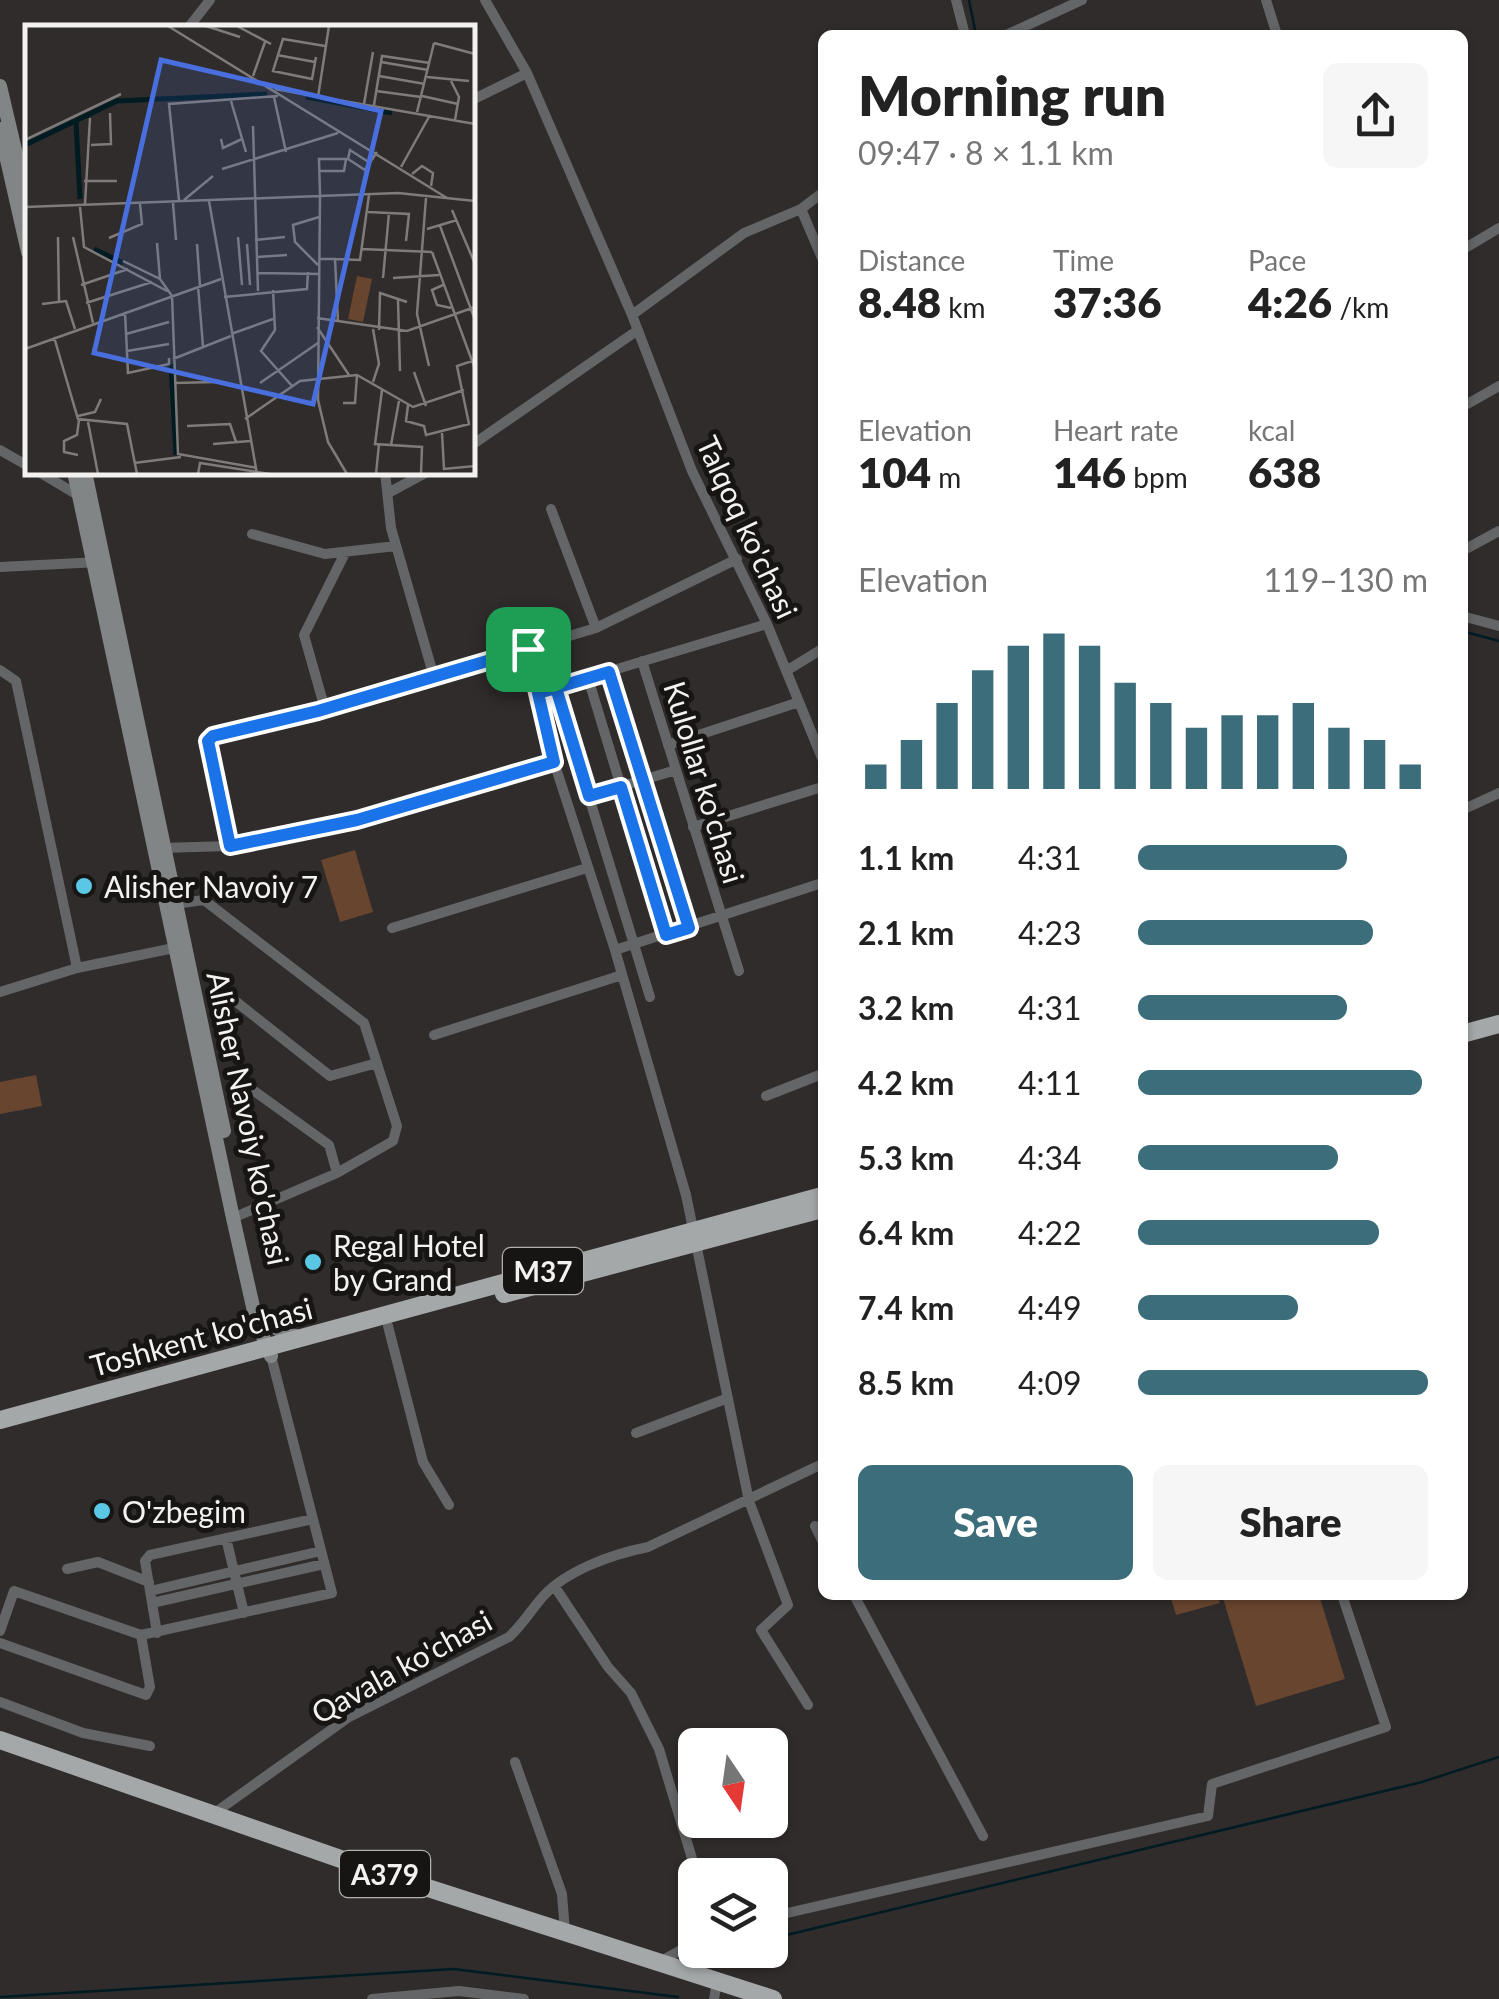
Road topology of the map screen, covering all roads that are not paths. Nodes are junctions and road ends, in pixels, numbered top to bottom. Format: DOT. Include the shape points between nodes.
graph roads {
  1 [pos="210,0"];
  2 [pos="485,0"];
  3 [pos="956,0"];
  4 [pos="1082,0"];
  5 [pos="1266,0"];
  6 [pos="190,25"];
  7 [pos="964,30"];
  8 [pos="1017,30"];
  9 [pos="1275,30"];
  10 [pos="527,73"];
  11 [pos="0,86"];
  12 [pos="475,99"];
  13 [pos="0,129"];
  14 [pos="13,158"];
  15 [pos="25,196"];
  16 [pos="818,196"];
  17 [pos="801,209"];
  18 [pos="1499,228"];
  19 [pos="25,233"];
  20 [pos="1468,246"];
  21 [pos="818,249"];
  22 [pos="632,316"];
  23 [pos="638,330"];
  24 [pos="1499,386"];
  25 [pos="1468,404"];
  26 [pos="475,443"];
  27 [pos="0,450"];
  28 [pos="25,464"];
  29 [pos="43,475"];
  30 [pos="75,475"];
  31 [pos="85,475"];
  32 [pos="386,475"];
  33 [pos="421,475"];
  34 [pos="390,492"];
  35 [pos="84,498"];
  36 [pos="551,509"];
  37 [pos="1499,531"];
  38 [pos="252,534"];
  39 [pos="396,546"];
  40 [pos="1468,549"];
  41 [pos="344,555"];
  42 [pos="737,560"];
  43 [pos="98,562"];
  44 [pos="0,567"];
  45 [pos="1468,618"];
  46 [pos="767,624"];
  47 [pos="1499,626"];
  48 [pos="596,628"];
  49 [pos="528,649"];
  50 [pos="818,651"];
  51 [pos="546,656"];
  52 [pos="642,661"];
  53 [pos="0,670"];
  54 [pos="786,671"];
  55 [pos="609,672"];
  56 [pos="434,677"];
  57 [pos="588,678"];
  58 [pos="556,688"];
  59 [pos="538,693"];
  60 [pos="799,702"];
  61 [pos="325,709"];
  62 [pos="668,745"];
  63 [pos="818,748"];
  64 [pos="554,762"];
  65 [pos="676,770"];
  66 [pos="643,780"];
  67 [pos="621,787"];
  68 [pos="818,788"];
  69 [pos="1499,793"];
  70 [pos="589,796"];
  71 [pos="1468,807"];
  72 [pos="693,827"];
  73 [pos="230,846"];
  74 [pos="158,848"];
  75 [pos="587,868"];
  76 [pos="818,889"];
  77 [pos="176,904"];
  78 [pos="721,918"];
  79 [pos="392,928"];
  80 [pos="689,928"];
  81 [pos="666,935"];
  82 [pos="634,945"];
  83 [pos="174,948"];
  84 [pos="615,950"];
  85 [pos="78,968"];
  86 [pos="739,971"];
  87 [pos="622,975"];
  88 [pos="214,985"];
  89 [pos="0,992"];
  90 [pos="650,996"];
  91 [pos="1499,1012"];
  92 [pos="1468,1020"];
  93 [pos="1499,1024"];
  94 [pos="1468,1032"];
  95 [pos="434,1035"];
  96 [pos="377,1063"];
  97 [pos="818,1076"];
  98 [pos="250,1088"];
  99 [pos="766,1096"];
  100 [pos="337,1173"];
  101 [pos="818,1197"];
  102 [pos="818,1210"];
  103 [pos="237,1217"];
  104 [pos="695,1237"];
  105 [pos="260,1319"];
  106 [pos="388,1326"];
  107 [pos="301,1337"];
  108 [pos="269,1349"];
  109 [pos="232,1356"];
  110 [pos="728,1398"];
  111 [pos="0,1420"];
  112 [pos="0,1431"];
  113 [pos="636,1434"];
  114 [pos="818,1466"];
  115 [pos="749,1501"];
  116 [pos="449,1504"];
  117 [pos="313,1519"];
  118 [pos="815,1526"];
  119 [pos="818,1532"];
  120 [pos="226,1538"];
  121 [pos="321,1551"];
  122 [pos="324,1564"];
  123 [pos="67,1570"];
  124 [pos="234,1571"];
  125 [pos="237,1584"];
  126 [pos="149,1586"];
  127 [pos="555,1588"];
  128 [pos="857,1600"];
  129 [pos="868,1600"];
  130 [pos="1344,1600"];
  131 [pos="152,1604"];
  132 [pos="862,1608"];
  133 [pos="244,1614"];
  134 [pos="0,1631"];
  135 [pos="157,1633"];
  136 [pos="141,1635"];
  137 [pos="0,1643"];
  138 [pos="0,1702"];
  139 [pos="808,1705"];
  140 [pos="0,1740"];
  141 [pos="150,1746"];
  142 [pos="516,1762"];
  143 [pos="213,1814"];
  144 [pos="983,1836"];
  145 [pos="691,1858"];
  146 [pos="788,1913"];
  147 [pos="566,1933"];
  148 [pos="678,1951"];
  149 [pos="657,1963"];
  150 [pos="716,1991"];
  151 [pos="429,1996"];
  152 [pos="372,1999"];
  153 [pos="524,1999"];
  154 [pos="773,1999"];
  1 -- 6 [label="street"];
  2 -- 10 [label="street, Talqoq ko'chasi"];
  3 -- 7 [label="street"];
  4 -- 8 [label="street"];
  5 -- 9 [label="street"];
  10 -- 12 [label="street"];
  10 -- 22 [label="street, Talqoq ko'chasi"];
  11 -- 14 [label="main road"];
  13 -- 14 [label="main road"];
  14 -- 15 [label="main road"];
  14 -- 19 [label="main road"];
  16 -- 17 [label="street"];
  17 -- 21 [label="street"];
  17 -- 22 [label="street" via="744,232"];
  18 -- 20 [label="street"];
  22 -- 23 [label="street, Talqoq ko'chasi"];
  23 -- 26 [label="street"];
  23 -- 42 [label="street, Talqoq ko'chasi" via="692,470"];
  24 -- 25 [label="street"];
  27 -- 28 [label="street"];
  29 -- 35 [label="street"];
  30 -- 35 [label="main road, Alisher Navoiy ko'chasi"];
  31 -- 35 [label="main road, Alisher Navoiy ko'chasi"];
  32 -- 34 [label="street"];
  33 -- 34 [label="street"];
  34 -- 39 [label="street"];
  35 -- 43 [label="main road, Alisher Navoiy ko'chasi"];
  36 -- 48 [label="street"];
  37 -- 40 [label="street"];
  38 -- 41 [label="street"];
  39 -- 41 [label="street"];
  39 -- 56 [label="street"];
  41 -- 61 [label="street" via="304,635"];
  42 -- 46 [label="street, Talqoq ko'chasi"];
  42 -- 48 [label="street"];
  43 -- 44 [label="street"];
  43 -- 74 [label="main road, Alisher Navoiy ko'chasi"];
  45 -- 47 [label="street"];
  46 -- 52 [label="street"];
  46 -- 54 [label="street, Talqoq ko'chasi"];
  48 -- 49 [label="street"];
  49 -- 56 [label="street"];
  49 -- 59 [label="street"];
  50 -- 54 [label="street"];
  51 -- 58 [label="street"];
  52 -- 55 [label="street"];
  52 -- 62 [label="street, Kulollar ko'chasi"];
  53 -- 85 [label="street" via="16,681"];
  54 -- 60 [label="street, Talqoq ko'chasi"];
  55 -- 57 [label="street"];
  55 -- 66 [label="street"];
  56 -- 61 [label="street"];
  57 -- 58 [label="street"];
  57 -- 67 [label="street"];
  58 -- 59 [label="street"];
  58 -- 70 [label="street"];
  59 -- 64 [label="street"];
  60 -- 62 [label="street"];
  60 -- 63 [label="street, Talqoq ko'chasi"];
  61 -- 73 [label="street" via="208,741"];
  62 -- 65 [label="street, Kulollar ko'chasi"];
  64 -- 73 [label="street" via="357,820"];
  64 -- 75 [label="street"];
  65 -- 66 [label="street"];
  65 -- 72 [label="street, Kulollar ko'chasi"];
  66 -- 67 [label="street"];
  66 -- 80 [label="street"];
  67 -- 70 [label="street"];
  67 -- 81 [label="street"];
  68 -- 72 [label="street"];
  69 -- 71 [label="street"];
  70 -- 82 [label="street"];
  72 -- 78 [label="street, Kulollar ko'chasi"];
  73 -- 74 [label="street"];
  74 -- 77 [label="main road, Alisher Navoiy ko'chasi"];
  74 -- 83 [label="main road, Alisher Navoiy ko'chasi"];
  75 -- 79 [label="street"];
  75 -- 84 [label="street"];
  76 -- 78 [label="street, Kulollar ko'chasi"];
  77 -- 96 [label="street" via="204,900 364,1022"];
  77 -- 103 [label="main road, Alisher Navoiy ko'chasi"];
  78 -- 80 [label="street, Kulollar ko'chasi"];
  78 -- 86 [label="street, Kulollar ko'chasi"];
  80 -- 81 [label="street, Kulollar ko'chasi"];
  81 -- 82 [label="street, Kulollar ko'chasi"];
  82 -- 84 [label="street, Kulollar ko'chasi"];
  82 -- 90 [label="street"];
  83 -- 85 [label="street"];
  83 -- 103 [label="main road, Alisher Navoiy ko'chasi"];
  84 -- 87 [label="street"];
  85 -- 89 [label="street"];
  87 -- 95 [label="street"];
  87 -- 104 [label="street"];
  88 -- 96 [label="street" via="330,1076"];
  91 -- 92 [label="highway"];
  93 -- 94 [label="highway"];
  96 -- 100 [label="street" via="398,1126 393,1141"];
  97 -- 99 [label="street"];
  98 -- 100 [label="street" via="330,1146"];
  100 -- 103 [label="street"];
  101 -- 104 [label="highway, Toshkent ko'chasi / M37"];
  102 -- 104 [label="highway, Toshkent ko'chasi / M37"];
  103 -- 105 [label="main road, Alisher Navoiy ko'chasi"];
  104 -- 106 [label="highway, Toshkent ko'chasi / M37"];
  104 -- 107 [label="highway, Toshkent ko'chasi / M37"];
  104 -- 110 [label="street"];
  105 -- 107 [label="main road"];
  105 -- 108 [label="main road, Alisher Navoiy ko'chasi"];
  105 -- 109 [label="main road"];
  106 -- 108 [label="highway, Toshkent ko'chasi / M37"];
  106 -- 116 [label="street" via="423,1462"];
  107 -- 108 [label="highway, Toshkent ko'chasi / M37"];
  108 -- 109 [label="highway, Toshkent ko'chasi / M37"];
  108 -- 112 [label="highway, Toshkent ko'chasi / M37"];
  108 -- 117 [label="street"];
  109 -- 111 [label="highway, Toshkent ko'chasi / M37"];
  110 -- 113 [label="street"];
  110 -- 115 [label="street"];
  114 -- 115 [label="street, Qavala ko'chasi"];
  115 -- 127 [label="street, Qavala ko'chasi" via="606,1559"];
  115 -- 139 [label="street" via="788,1604 762,1630"];
  117 -- 120 [label="street"];
  117 -- 121 [label="street"];
  118 -- 119 [label="street"];
  120 -- 124 [label="street"];
  120 -- 126 [label="street" via="150,1555"];
  121 -- 122 [label="street"];
  121 -- 124 [label="street"];
  122 -- 125 [label="street"];
  122 -- 133 [label="street" via="332,1593"];
  123 -- 126 [label="street" via="98,1562"];
  124 -- 125 [label="street"];
  124 -- 126 [label="street"];
  125 -- 131 [label="street"];
  125 -- 133 [label="street"];
  126 -- 131 [label="street"];
  127 -- 143 [label="street, Qavala ko'chasi" via="509,1637 349,1717"];
  127 -- 145 [label="street" via="631,1692 659,1749"];
  128 -- 132 [label="street"];
  129 -- 132 [label="street"];
  130 -- 146 [label="street" via="1386,1726 1212,1784 1208,1816"];
  131 -- 135 [label="street"];
  132 -- 144 [label="street"];
  133 -- 135 [label="street"];
  134 -- 136 [label="street" via="14,1591"];
  135 -- 136 [label="street"];
  136 -- 137 [label="street" via="146,1695"];
  138 -- 141 [label="street" via="83,1733"];
  140 -- 143 [label="highway, A379"];
  142 -- 147 [label="street" via="562,1894"];
  143 -- 147 [label="highway, A379"];
  147 -- 149 [label="highway, A379"];
  148 -- 149 [label="street"];
  149 -- 150 [label="highway, A379"];
  150 -- 154 [label="highway, A379"];
  151 -- 152 [label="street"];
  151 -- 153 [label="street" via="458,1991"];
}
